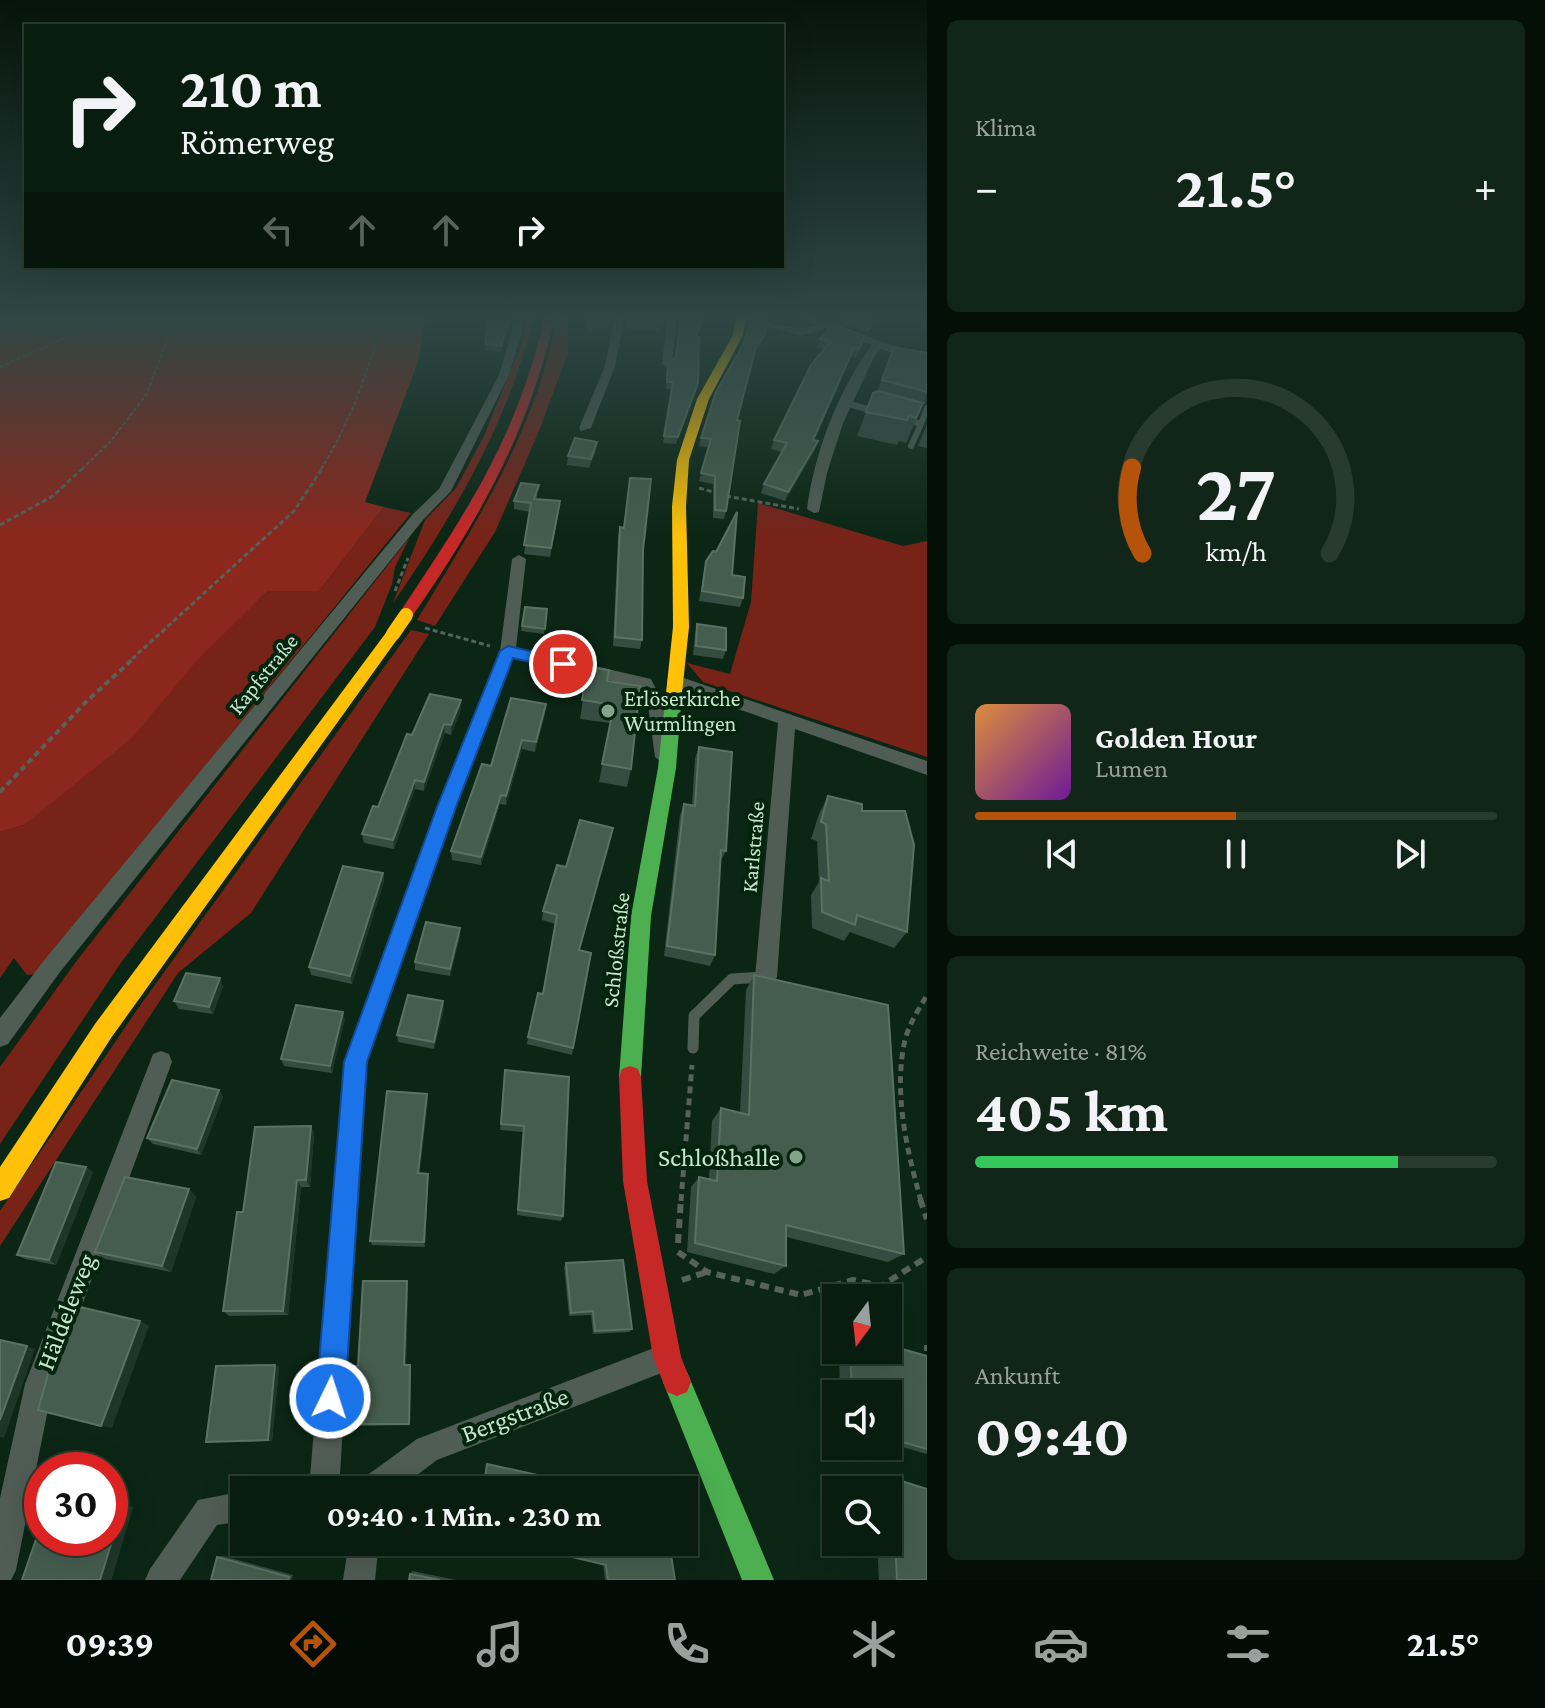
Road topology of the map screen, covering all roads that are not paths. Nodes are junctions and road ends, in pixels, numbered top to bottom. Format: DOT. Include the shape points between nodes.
graph roads {
  1 [pos="497,390"];
  2 [pos="531,390"];
  3 [pos="600,390"];
  4 [pos="707,390"];
  5 [pos="852,390"];
  6 [pos="846,403"];
  7 [pos="927,408"];
  8 [pos="921,424"];
  9 [pos="585,428"];
  10 [pos="911,446"];
  11 [pos="814,509"];
  12 [pos="519,559"];
  13 [pos="508,651"];
  14 [pos="675,681"];
  15 [pos="787,722"];
  16 [pos="667,768"];
  17 [pos="927,768"];
  18 [pos="766,977"];
  19 [pos="0,1036"];
  20 [pos="693,1048"];
  21 [pos="161,1062"];
  22 [pos="0,1189"];
  23 [pos="667,1357"];
  24 [pos="325,1476"];
  25 [pos="391,1476"];
  26 [pos="230,1508"];
  27 [pos="362,1556"];
  28 [pos="0,1570"];
  29 [pos="161,1580"];
  30 [pos="359,1580"];
  31 [pos="758,1580"];
  1 -- 19 [label="street, Kapfstraße" via="445,491 418,517"];
  2 -- 22 [label="street, bridge" via="511,441 411,621 393,634 103,1031"];
  3 -- 9 [label="street"];
  4 -- 14 [label="street, Schloßstraße" via="680,482 681,627"];
  5 -- 6 [label="street"];
  6 -- 8 [label="lane"];
  6 -- 11 [label="street" via="814,490"];
  7 -- 8 [label="lane"];
  8 -- 10 [label="lane"];
  12 -- 13 [label="street"];
  13 -- 16 [label="street" via="645,683 656,705"];
  13 -- 24 [label="street" via="355,1062"];
  14 -- 15 [label="street"];
  14 -- 16 [label="street, Schloßstraße"];
  15 -- 17 [label="street"];
  15 -- 18 [label="street, Karlstraße"];
  16 -- 23 [label="street, Schloßstraße" via="641,916 629,1060 635,1181"];
  18 -- 20 [label="lane" via="732,979 694,1016"];
  21 -- 28 [label="street, Häldeleweg" via="39,1384"];
  23 -- 25 [label="street, Bergstraße" via="427,1449"];
  23 -- 31 [label="street, Schloßstraße"];
  26 -- 29 [label="street" via="209,1511"];
  27 -- 30 [label="street"];
}
